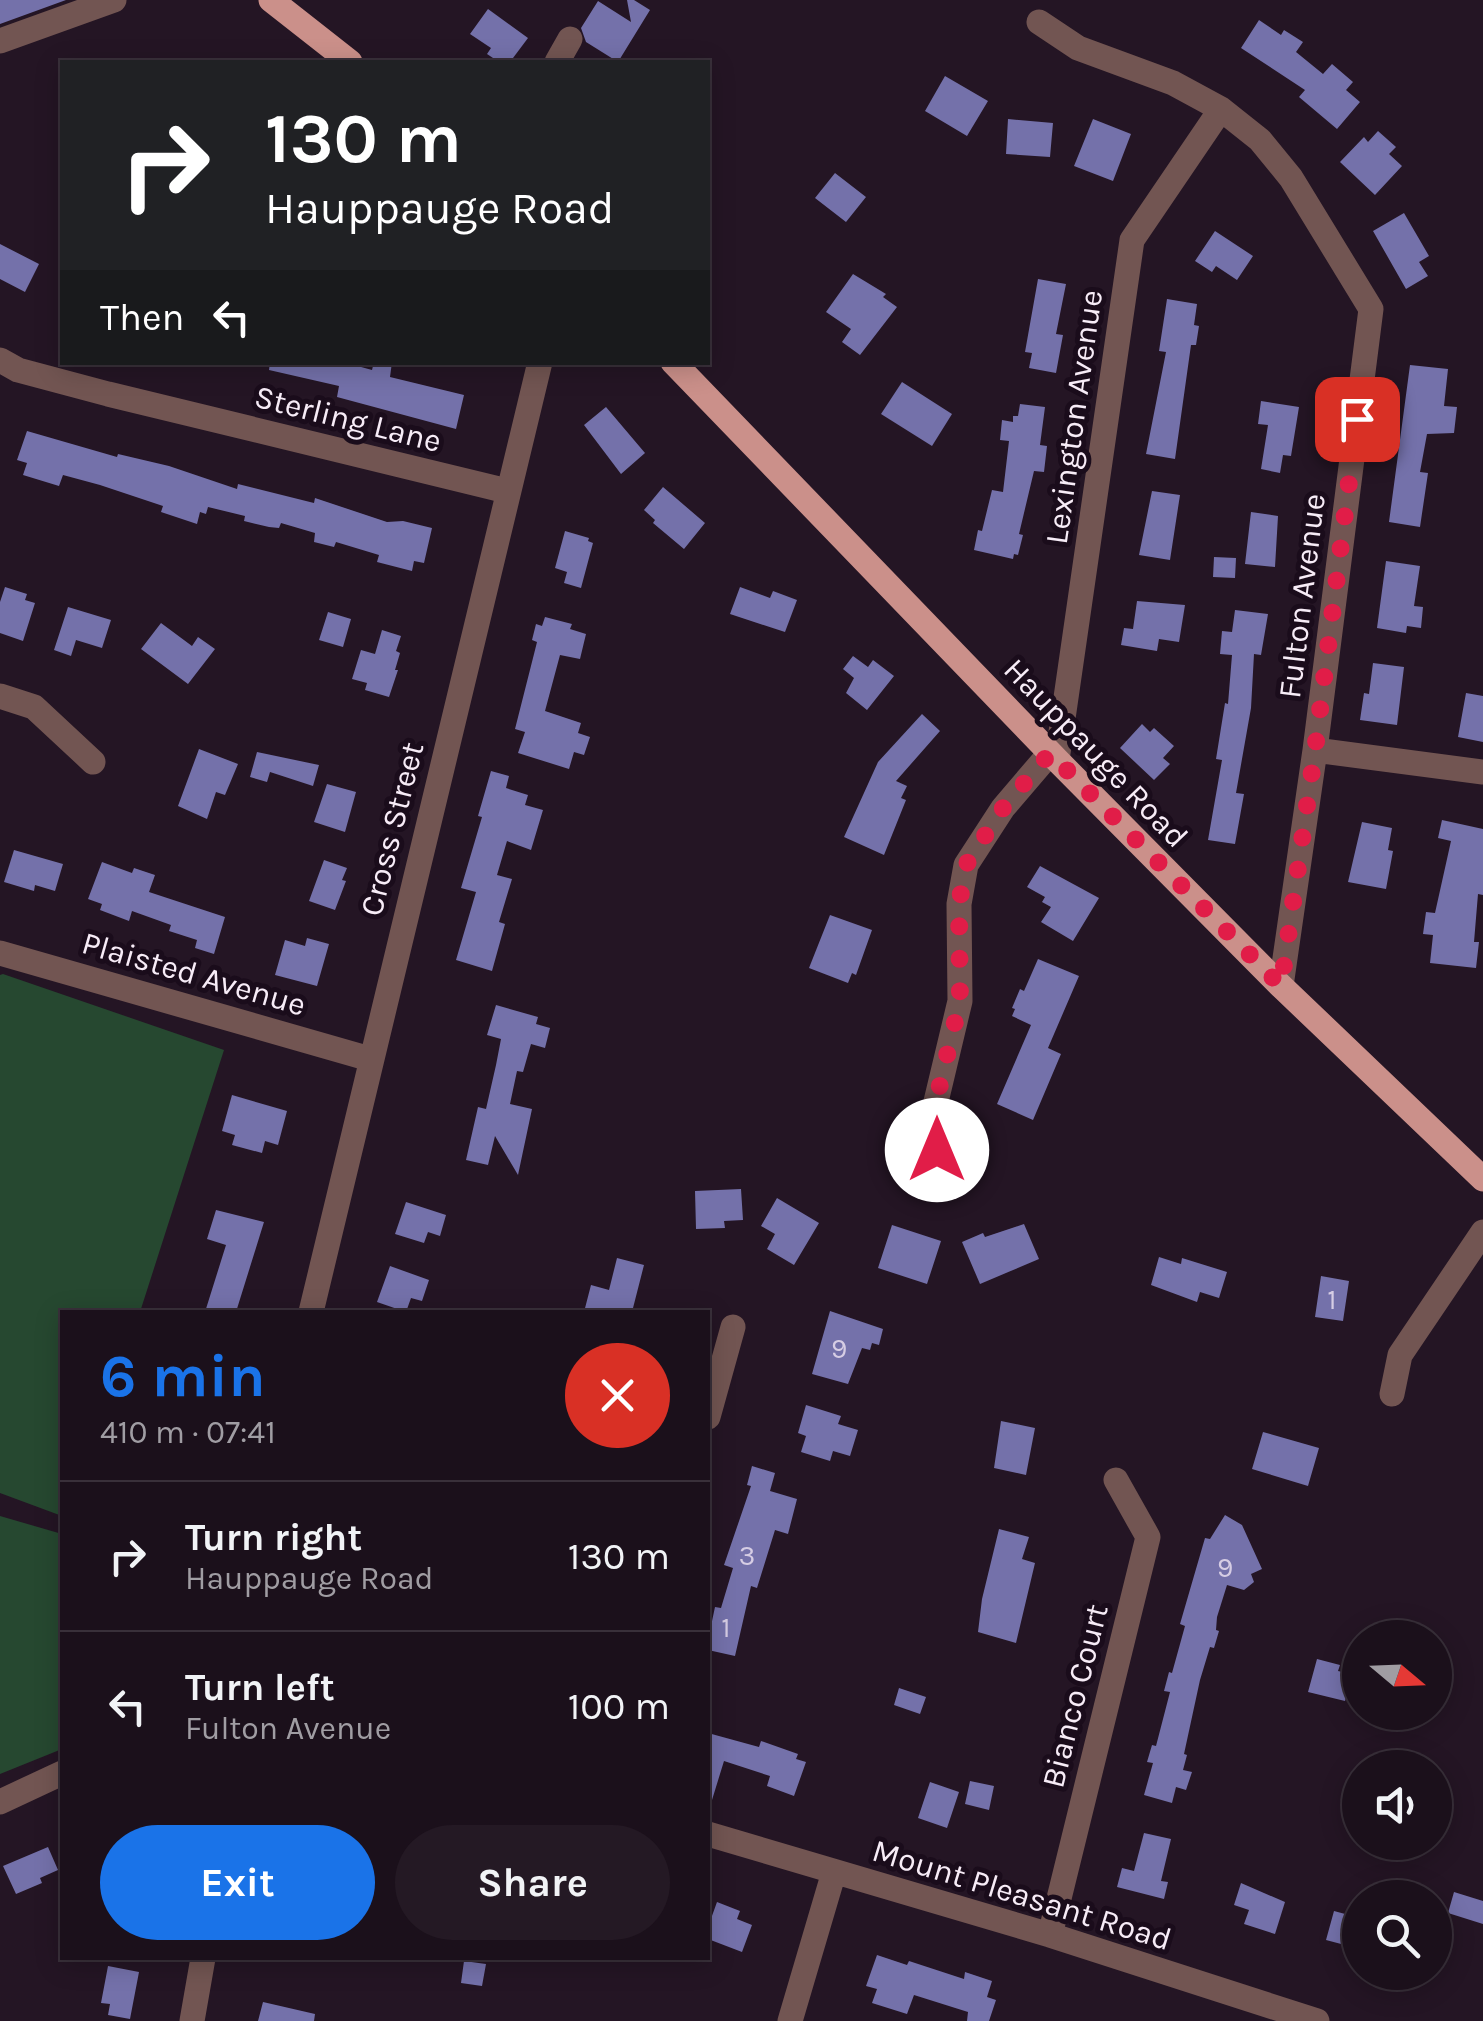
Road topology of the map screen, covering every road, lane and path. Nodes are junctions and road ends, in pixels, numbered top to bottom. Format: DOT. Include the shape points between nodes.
graph roads {
  1 [pos="114,0"];
  2 [pos="271,0"];
  3 [pos="1039,22"];
  4 [pos="570,39"];
  5 [pos="0,40"];
  6 [pos="347,60"];
  7 [pos="558,60"];
  8 [pos="1222,109"];
  9 [pos="0,360"];
  10 [pos="539,365"];
  11 [pos="676,365"];
  12 [pos="507,491"];
  13 [pos="0,696"];
  14 [pos="1315,750"];
  15 [pos="1053,757"];
  16 [pos="94,762"];
  17 [pos="1483,772"];
  18 [pos="0,952"];
  19 [pos="1281,986"];
  20 [pos="370,1059"];
  21 [pos="944,1167"];
  22 [pos="1483,1178"];
  23 [pos="1483,1232"];
  24 [pos="311,1310"];
  25 [pos="733,1327"];
  26 [pos="1392,1394"];
  27 [pos="710,1410"];
  28 [pos="1116,1480"];
  29 [pos="60,1774"];
  30 [pos="0,1802"];
  31 [pos="710,1835"];
  32 [pos="834,1872"];
  33 [pos="1050,1935"];
  34 [pos="204,1960"];
  35 [pos="192,2021"];
  36 [pos="790,2021"];
  37 [pos="1317,2021"];
  1 -- 5 [label="street"];
  2 -- 6 [label="main road"];
  3 -- 8 [label="street, Fulton Avenue" via="1078,48"];
  4 -- 7 [label="street"];
  8 -- 14 [label="street, Fulton Avenue" via="1291,178 1371,309"];
  8 -- 15 [label="street, Lexington Avenue" via="1132,240"];
  9 -- 12 [label="street, Sterling Lane" via="108,394"];
  10 -- 12 [label="street, Cross Street"];
  11 -- 15 [label="main road, Hauppauge Road"];
  12 -- 20 [label="street, Cross Street"];
  13 -- 16 [label="street" via="34,706"];
  14 -- 17 [label="street"];
  14 -- 19 [label="street, Fulton Avenue"];
  15 -- 19 [label="main road, Hauppauge Road"];
  15 -- 21 [label="street" via="1003,808 966,865 959,904 960,1001 934,1110"];
  18 -- 20 [label="street, Plaisted Avenue"];
  19 -- 22 [label="main road, Hauppauge Road"];
  20 -- 24 [label="street, Cross Street"];
  23 -- 26 [label="street" via="1400,1355"];
  25 -- 27 [label="street"];
  28 -- 33 [label="street, Bianco Court" via="1148,1537"];
  29 -- 30 [label="street"];
  31 -- 32 [label="street, Mount Pleasant Road"];
  32 -- 33 [label="street, Mount Pleasant Road"];
  32 -- 36 [label="street"];
  33 -- 37 [label="street, Mount Pleasant Road"];
  34 -- 35 [label="street"];
}
